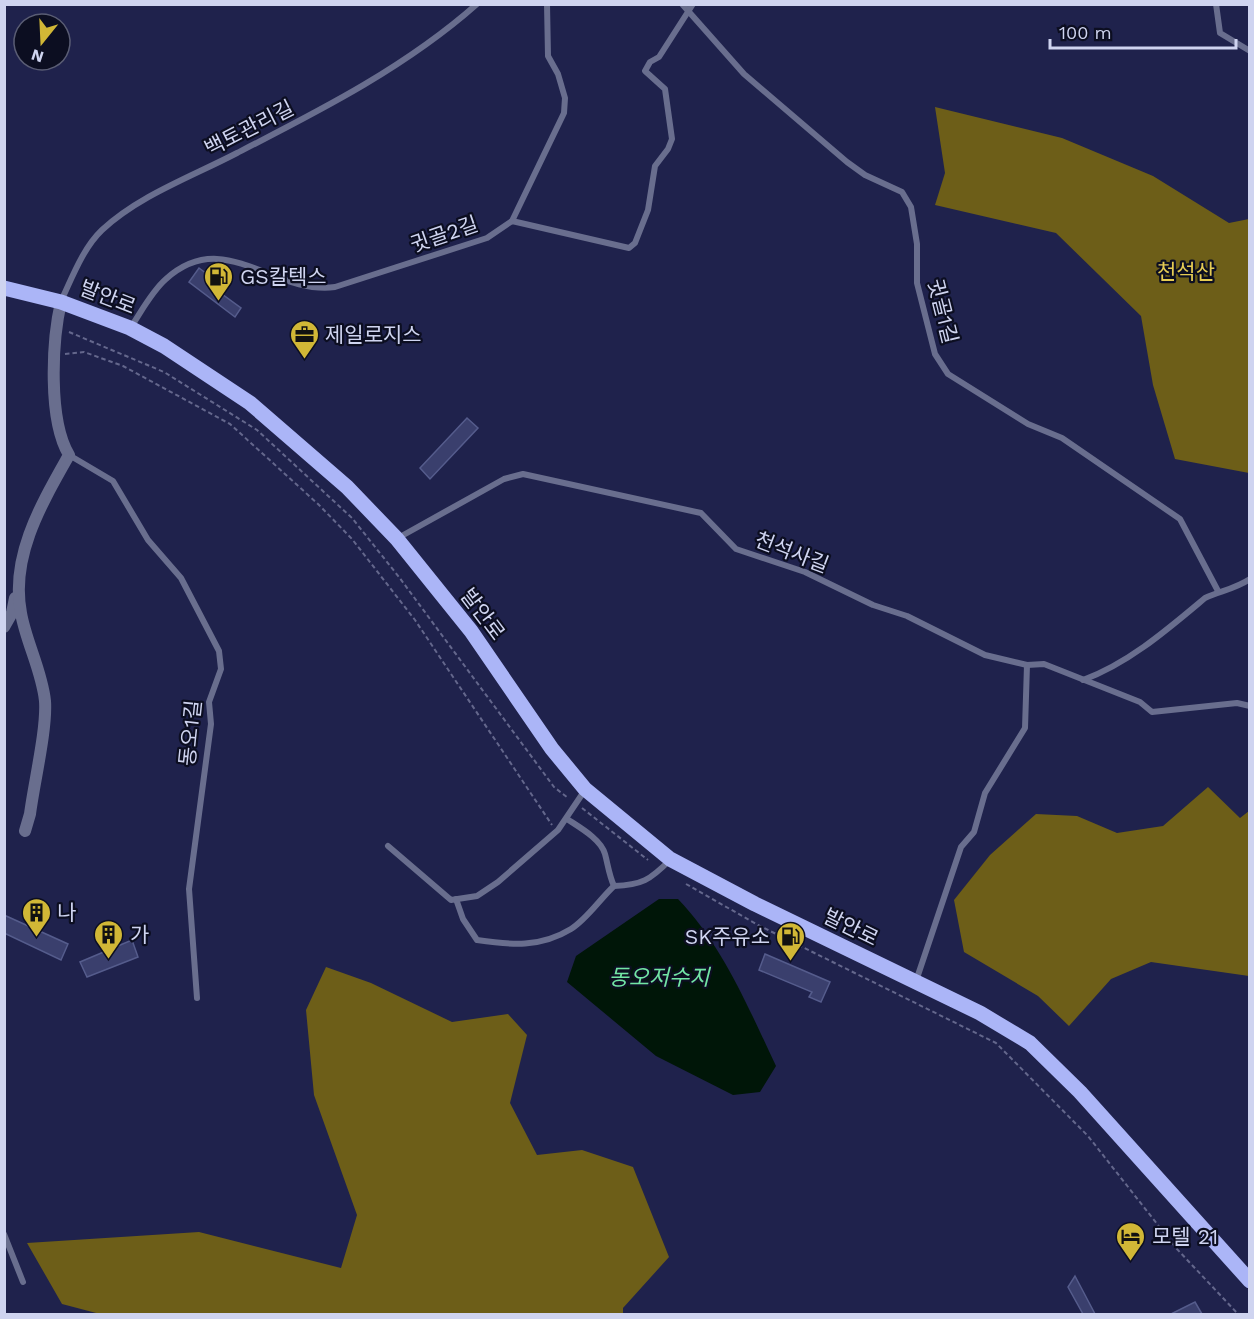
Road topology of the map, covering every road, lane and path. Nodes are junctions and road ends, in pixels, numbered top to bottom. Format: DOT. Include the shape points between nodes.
graph roads {
  1 [pos="466,4"];
  2 [pos="477,4"];
  3 [pos="547,4"];
  4 [pos="682,4"];
  5 [pos="693,4"];
  6 [pos="1216,4"];
  7 [pos="471,10"];
  8 [pos="688,11"];
  9 [pos="1250,51"];
  10 [pos="512,221"];
  11 [pos="4,288"];
  12 [pos="61,302"];
  13 [pos="55,326"];
  14 [pos="130,328"];
  15 [pos="54,357"];
  16 [pos="69,455"];
  17 [pos="397,539"];
  18 [pos="19,579"];
  19 [pos="1250,579"];
  20 [pos="1218,591"];
  21 [pos="4,627"];
  22 [pos="1027,665"];
  23 [pos="1083,680"];
  24 [pos="1250,706"];
  25 [pos="585,789"];
  26 [pos="576,804"];
  27 [pos="567,819"];
  28 [pos="558,830"];
  29 [pos="25,831"];
  30 [pos="387,846"];
  31 [pos="665,864"];
  32 [pos="680,881"];
  33 [pos="614,886"];
  34 [pos="456,900"];
  35 [pos="916,982"];
  36 [pos="197,998"];
  37 [pos="4,1234"];
  38 [pos="1250,1281"];
  39 [pos="23,1282"];
  40 [pos="1238,1314"];
  1 -- 7 [label="lane"];
  2 -- 7 [label="lane, 백토관리길"];
  3 -- 10 [label="lane" via="548,56 565,98 564,113"];
  4 -- 8 [label="lane, 귓골1길"];
  5 -- 8 [label="lane"];
  6 -- 9 [label="lane" via="1220,33"];
  7 -- 12 [label="lane, 백토관리길" via="431,43 337,101 131,206 100,232 80,261"];
  8 -- 10 [label="lane" via="664,50 645,71 664,89 672,139 654,166 648,210 635,243 629,248"];
  8 -- 20 [label="lane, 귓골1길" via="744,74 847,162 902,192 911,207 917,244 917,283 935,354 948,374 1028,424 1062,438 1179,519"];
  10 -- 14 [label="lane, 귓골2길" via="487,238 335,287 306,287 224,257 192,261 165,279"];
  11 -- 12 [label="main road, 발안로"];
  12 -- 13 [label="street"];
  12 -- 14 [label="main road, 발안로"];
  13 -- 15 [label="street"];
  13 -- 26 [label="path" via="164,372 257,430 352,518 554,787"];
  14 -- 17 [label="main road, 발안로" via="250,403 347,487"];
  15 -- 16 [label="street" via="62,444"];
  15 -- 28 [label="path" via="84,352 123,366 201,406 230,424 318,504 352,539 409,612"];
  16 -- 18 [label="street" via="26,542"];
  16 -- 36 [label="lane, 동오1길" via="114,481 148,540 181,578 219,651 221,669 209,702 211,724 189,889"];
  17 -- 22 [label="lane, 천석사길" via="504,479 524,474 701,513 736,549 805,572 985,655"];
  17 -- 25 [label="main road, 발안로" via="471,631 552,749"];
  18 -- 21 [label="street" via="12,613"];
  18 -- 29 [label="street" via="20,612 45,701"];
  19 -- 20 [label="lane" via="1236,588"];
  20 -- 23 [label="lane" via="1128,657"];
  22 -- 23 [label="lane, 천석사길" via="1044,664"];
  22 -- 35 [label="lane" via="1024,728 985,793 974,832 961,847"];
  23 -- 24 [label="lane, 천석사길" via="1140,702 1152,712 1237,703"];
  25 -- 26 [label="lane"];
  25 -- 31 [label="main road, 발안로"];
  26 -- 27 [label="lane"];
  26 -- 31 [label="path"];
  27 -- 28 [label="lane"];
  27 -- 33 [label="lane" via="605,852"];
  28 -- 34 [label="lane" via="477,896"];
  30 -- 34 [label="lane" via="451,900"];
  31 -- 33 [label="lane" via="652,878"];
  31 -- 35 [label="main road, 발안로"];
  32 -- 40 [label="path" via="758,925 996,1043 1088,1136 1176,1248"];
  33 -- 34 [label="lane" via="573,928 519,946 477,940"];
  35 -- 38 [label="main road, 발안로" via="1030,1043 1080,1092"];
  37 -- 39 [label="lane"];
}
